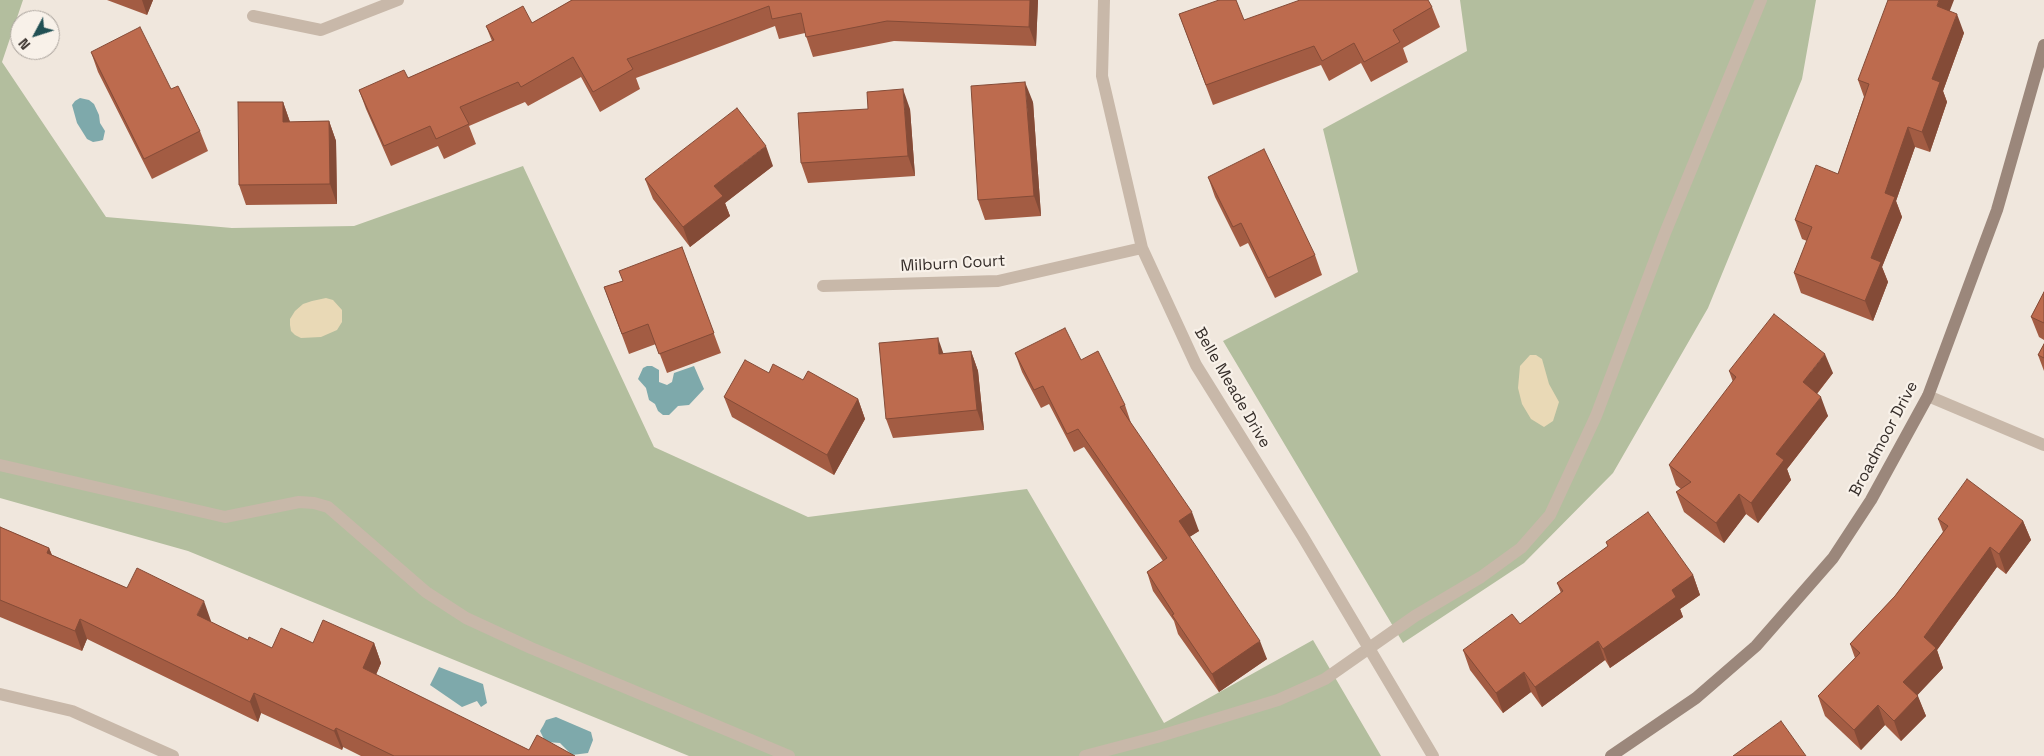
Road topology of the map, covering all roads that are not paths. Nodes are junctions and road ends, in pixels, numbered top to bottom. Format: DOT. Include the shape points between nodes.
graph roads {
  1 [pos="398,0"];
  2 [pos="1104,0"];
  3 [pos="1761,0"];
  4 [pos="253,16"];
  5 [pos="2044,45"];
  6 [pos="1142,248"];
  7 [pos="823,286"];
  8 [pos="1928,396"];
  9 [pos="2044,446"];
  10 [pos="0,465"];
  11 [pos="1367,648"];
  12 [pos="0,694"];
  13 [pos="173,756"];
  14 [pos="789,756"];
  15 [pos="1084,756"];
  16 [pos="1433,756"];
  17 [pos="1611,756"];
  1 -- 4 [label="street" via="320,30"];
  2 -- 6 [label="street, Belle Meade Drive" via="1102,76"];
  3 -- 11 [label="street" via="1665,233 1596,416 1550,515 1521,548 1482,577"];
  5 -- 8 [label="street, Broadmoor Drive" via="1997,210"];
  6 -- 7 [label="street, Milburn Court" via="998,281"];
  6 -- 11 [label="street, Belle Meade Drive" via="1196,365 1303,537"];
  8 -- 9 [label="street"];
  8 -- 17 [label="street, Broadmoor Drive" via="1871,500 1833,558 1756,646 1696,698"];
  10 -- 14 [label="street" via="226,516 299,502 328,507 426,592 466,618"];
  11 -- 15 [label="street" via="1325,679 1278,700"];
  11 -- 16 [label="street, Belle Meade Drive"];
  12 -- 13 [label="street" via="72,711"];
}
